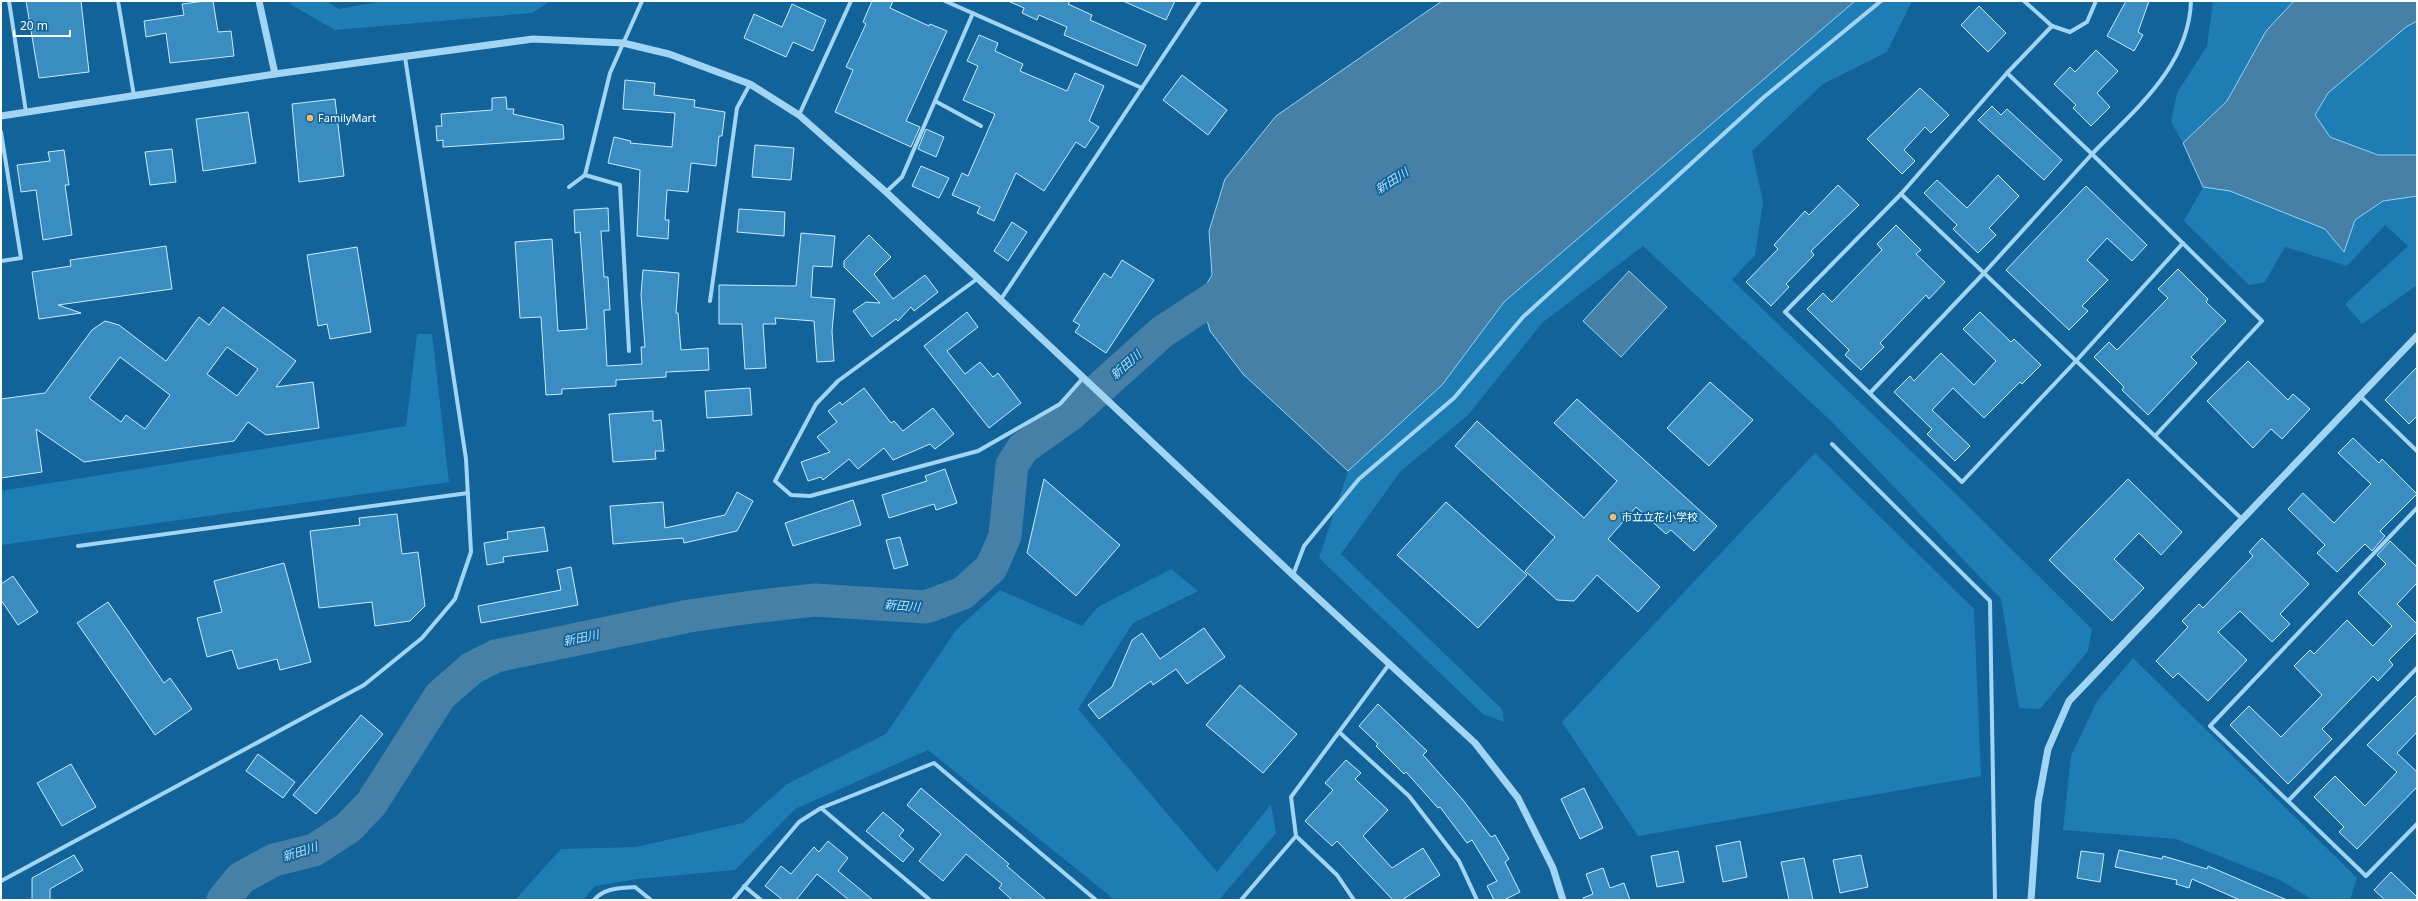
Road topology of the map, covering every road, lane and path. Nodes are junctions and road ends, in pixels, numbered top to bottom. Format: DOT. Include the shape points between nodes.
graph roads {
  1 [pos="8,1"];
  2 [pos="118,1"];
  3 [pos="259,1"];
  4 [pos="642,1"];
  5 [pos="851,1"];
  6 [pos="945,1"];
  7 [pos="1200,1"];
  8 [pos="1881,1"];
  9 [pos="2024,1"];
  10 [pos="2096,1"];
  11 [pos="2191,1"];
  12 [pos="973,13"];
  13 [pos="2052,26"];
  14 [pos="623,43"];
  15 [pos="405,57"];
  16 [pos="2007,73"];
  17 [pos="275,74"];
  18 [pos="750,84"];
  19 [pos="1142,88"];
  20 [pos="134,96"];
  21 [pos="935,101"];
  22 [pos="26,112"];
  23 [pos="800,115"];
  24 [pos="1,116"];
  25 [pos="981,126"];
  26 [pos="1,132"];
  27 [pos="2092,154"];
  28 [pos="585,175"];
  29 [pos="569,187"];
  30 [pos="886,192"];
  31 [pos="1901,194"];
  32 [pos="2183,243"];
  33 [pos="1,261"];
  34 [pos="1984,273"];
  35 [pos="977,279"];
  36 [pos="1001,299"];
  37 [pos="710,301"];
  38 [pos="2417,336"];
  39 [pos="628,351"];
  40 [pos="2076,361"];
  41 [pos="1083,378"];
  42 [pos="1870,393"];
  43 [pos="2360,396"];
  44 [pos="2155,436"];
  45 [pos="1832,444"];
  46 [pos="2417,451"];
  47 [pos="468,493"];
  48 [pos="2417,508"];
  49 [pos="2242,519"];
  50 [pos="78,546"];
  51 [pos="1293,575"];
  52 [pos="1390,663"];
  53 [pos="2417,668"];
  54 [pos="1339,732"];
  55 [pos="2289,800"];
  56 [pos="821,808"];
  57 [pos="2417,824"];
  58 [pos="1296,836"];
  59 [pos="1,880"];
  60 [pos="744,886"];
  61 [pos="594,900"];
  62 [pos="650,900"];
  63 [pos="733,900"];
  64 [pos="761,900"];
  65 [pos="930,900"];
  66 [pos="1096,900"];
  67 [pos="1242,900"];
  68 [pos="1354,900"];
  69 [pos="1477,900"];
  70 [pos="1563,900"];
  71 [pos="1995,900"];
  72 [pos="2032,900"];
  1 -- 22 [label="street"];
  2 -- 20 [label="street"];
  3 -- 17 [label="street"];
  4 -- 14 [label="street"];
  5 -- 23 [label="street"];
  6 -- 12 [label="street"];
  7 -- 19 [label="street"];
  8 -- 51 [label="street" via="1764,97 1523,317 1454,398 1359,479 1304,546"];
  9 -- 13 [label="street"];
  10 -- 13 [label="street" via="2087,22 2070,32"];
  11 -- 27 [label="street" via="2190,20 2179,52 2158,87"];
  12 -- 19 [label="street"];
  12 -- 21 [label="street"];
  13 -- 16 [label="street"];
  14 -- 15 [label="street" via="532,39"];
  14 -- 18 [label="street" via="669,54"];
  14 -- 28 [label="street" via="610,73"];
  15 -- 17 [label="street"];
  15 -- 47 [label="street" via="466,459"];
  16 -- 27 [label="street"];
  16 -- 31 [label="street"];
  17 -- 20 [label="street"];
  18 -- 23 [label="street"];
  18 -- 37 [label="street" via="737,108"];
  19 -- 36 [label="street"];
  20 -- 22 [label="street"];
  21 -- 25 [label="street"];
  21 -- 30 [label="street" via="902,177"];
  22 -- 24 [label="street"];
  23 -- 30 [label="street"];
  26 -- 33 [label="street" via="21,258"];
  27 -- 32 [label="street"];
  27 -- 34 [label="street"];
  28 -- 29 [label="street"];
  28 -- 39 [label="street" via="620,185"];
  30 -- 35 [label="street"];
  31 -- 34 [label="street"];
  31 -- 42 [label="street" via="1785,312"];
  32 -- 40 [label="street"];
  32 -- 44 [label="street" via="2262,321"];
  34 -- 40 [label="street"];
  34 -- 42 [label="street"];
  35 -- 36 [label="street"];
  35 -- 41 [label="street" via="838,381 816,404 775,481 791,495 810,496 978,451 1060,404"];
  36 -- 41 [label="street"];
  38 -- 43 [label="street"];
  40 -- 42 [label="street" via="1962,482"];
  40 -- 44 [label="street"];
  41 -- 51 [label="street"];
  43 -- 46 [label="street"];
  43 -- 49 [label="street"];
  44 -- 49 [label="street"];
  45 -- 71 [label="street" via="1990,601"];
  47 -- 50 [label="street"];
  47 -- 59 [label="street" via="471,552 455,598 422,638 364,685"];
  48 -- 55 [label="street" via="2210,726"];
  49 -- 72 [label="street" via="2069,701 2048,749 2038,803"];
  51 -- 52 [label="street"];
  52 -- 54 [label="street"];
  52 -- 70 [label="street" via="1475,743 1518,798 1553,868"];
  53 -- 55 [label="street"];
  54 -- 58 [label="street" via="1291,797"];
  54 -- 69 [label="street" via="1410,796 1459,861"];
  55 -- 57 [label="street" via="2366,876"];
  56 -- 60 [label="street" via="800,822"];
  56 -- 65 [label="street"];
  56 -- 66 [label="street" via="934,763"];
  58 -- 67 [label="street"];
  58 -- 68 [label="street" via="1337,875"];
  60 -- 63 [label="street"];
  60 -- 64 [label="street"];
  61 -- 62 [label="street" via="613,888 635,887"];
}
